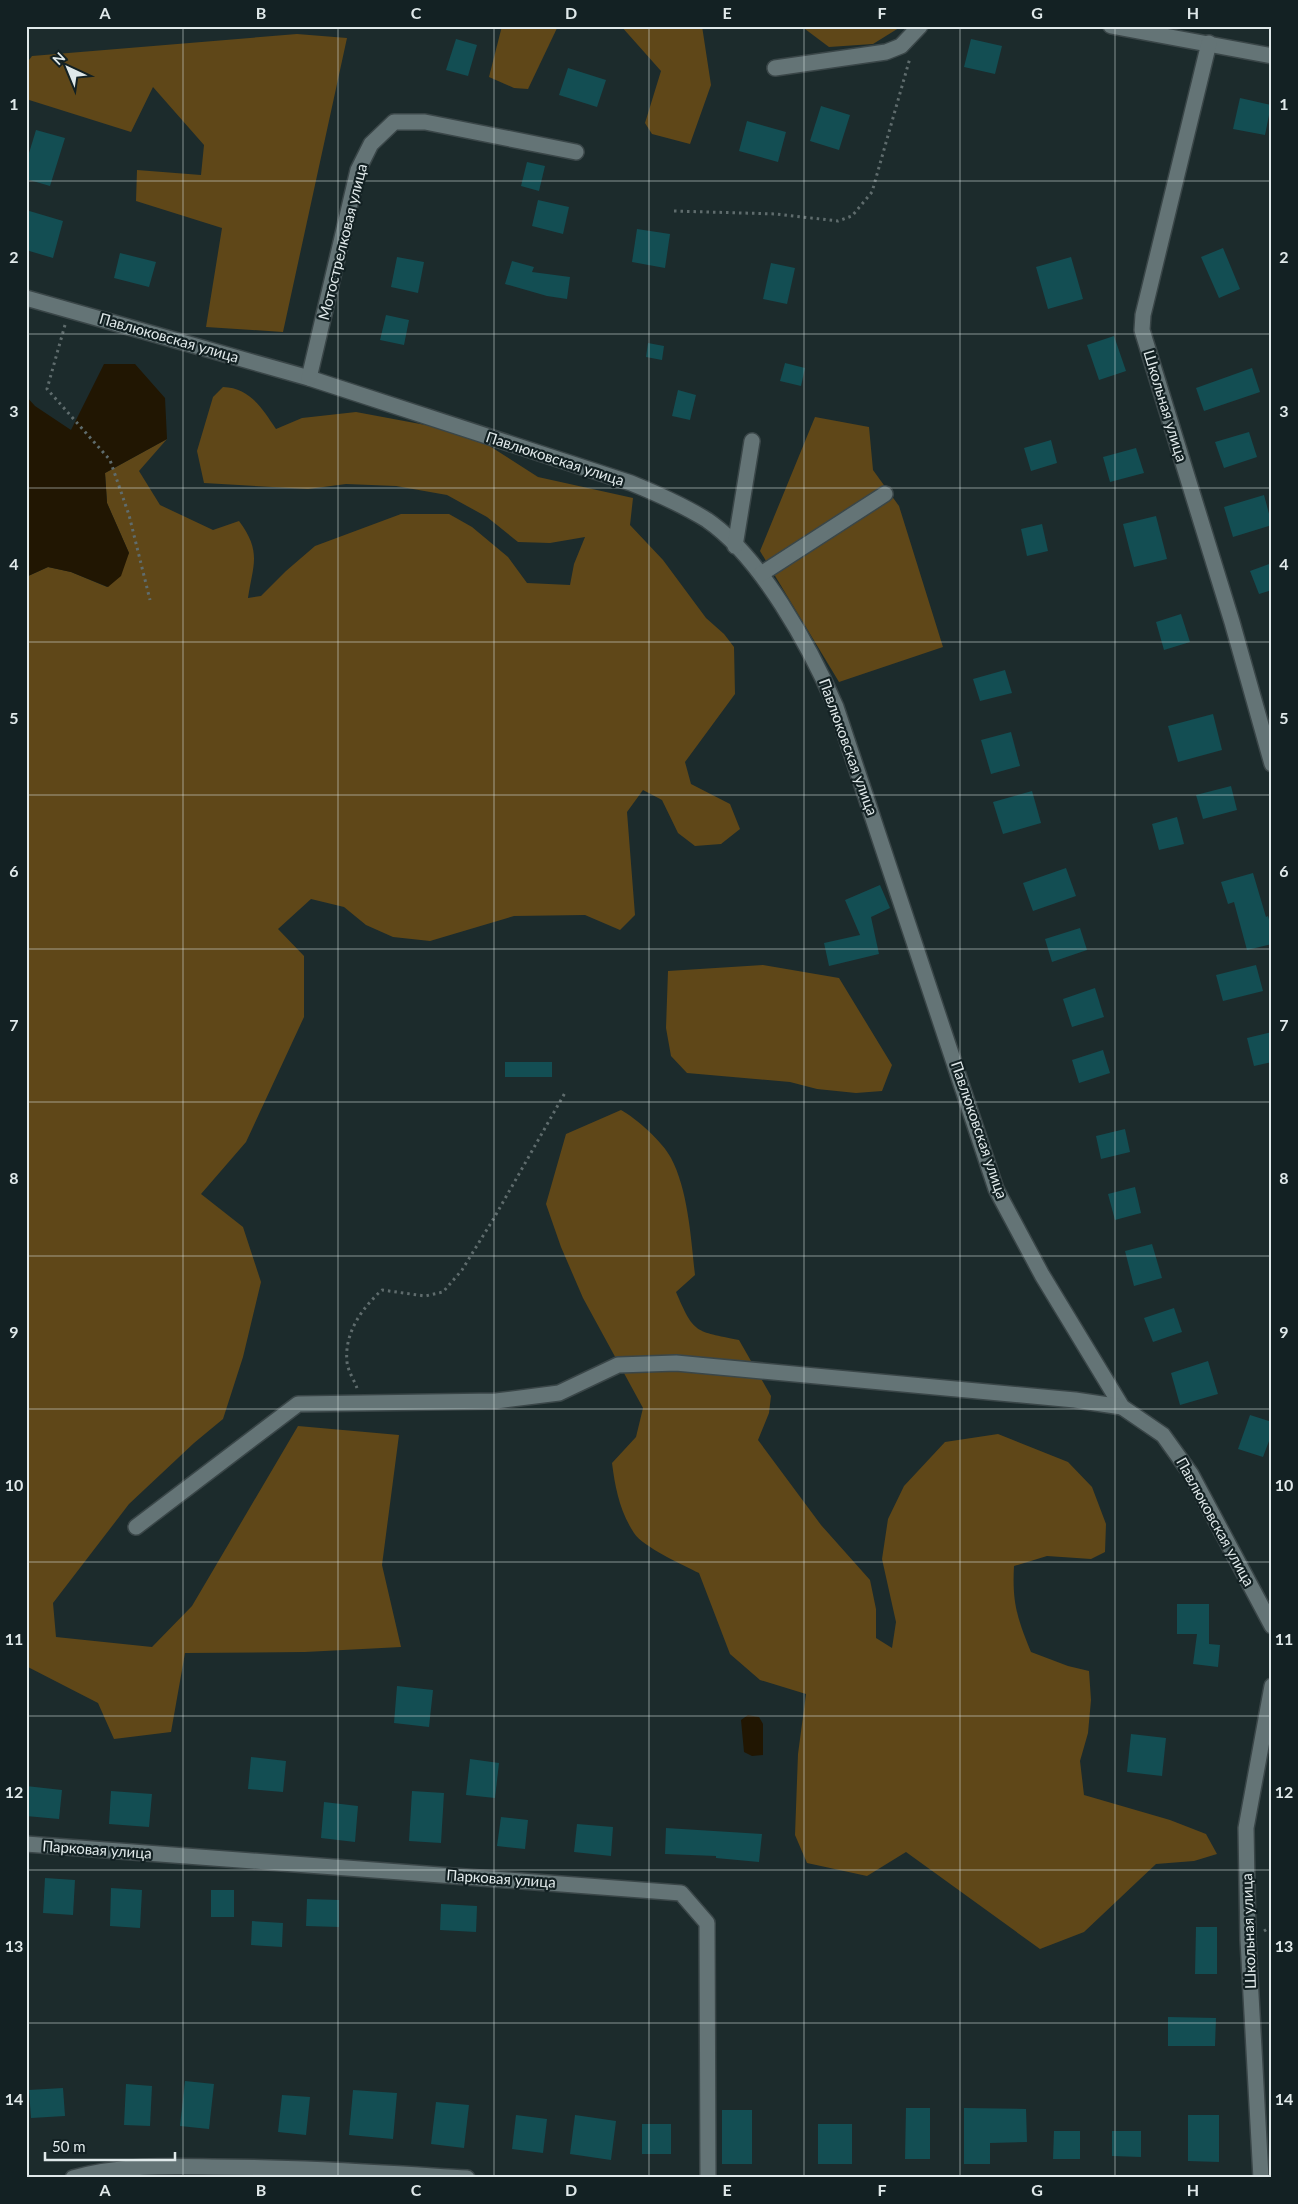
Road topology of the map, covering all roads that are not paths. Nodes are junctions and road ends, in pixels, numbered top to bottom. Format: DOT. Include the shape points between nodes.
graph roads {
  1 [pos="920,26"];
  2 [pos="1111,26"];
  3 [pos="1210,43"];
  4 [pos="1272,56"];
  5 [pos="775,68"];
  6 [pos="576,152"];
  7 [pos="26,298"];
  8 [pos="309,378"];
  9 [pos="752,440"];
  10 [pos="885,494"];
  11 [pos="735,546"];
  12 [pos="761,574"];
  13 [pos="1272,764"];
  14 [pos="1122,1406"];
  15 [pos="136,1527"];
  16 [pos="1272,1626"];
  17 [pos="1272,1686"];
  18 [pos="26,1844"];
  19 [pos="73,2178"];
  20 [pos="468,2178"];
  21 [pos="708,2178"];
  22 [pos="1261,2178"];
  1 -- 5 [label="street" via="900,46 886,52"];
  2 -- 3 [label="street"];
  3 -- 4 [label="street"];
  3 -- 13 [label="street, Школьная улица" via="1142,330"];
  6 -- 8 [label="street, Мотострелковая улица" via="425,122 394,122 386,128 371,144 358,170"];
  7 -- 8 [label="street, Павлюковская улица"];
  8 -- 11 [label="street, Павлюковская улица" via="631,483 682,505 708,521"];
  9 -- 11 [label="street"];
  10 -- 12 [label="street"];
  11 -- 12 [label="street, Павлюковская улица"];
  12 -- 14 [label="street, Павлюковская улица" via="799,633 836,706 996,1189 1042,1275"];
  14 -- 15 [label="street" via="676,1363 618,1365 559,1393 496,1401 298,1404"];
  14 -- 16 [label="street, Павлюковская улица" via="1163,1435 1176,1451"];
  17 -- 22 [label="street, Школьная улица" via="1246,1828 1248,1940"];
  18 -- 21 [label="street, Парковая улица" via="681,1893 708,1923"];
  19 -- 20 [label="street" via="122,2169 172,2166"];
}
